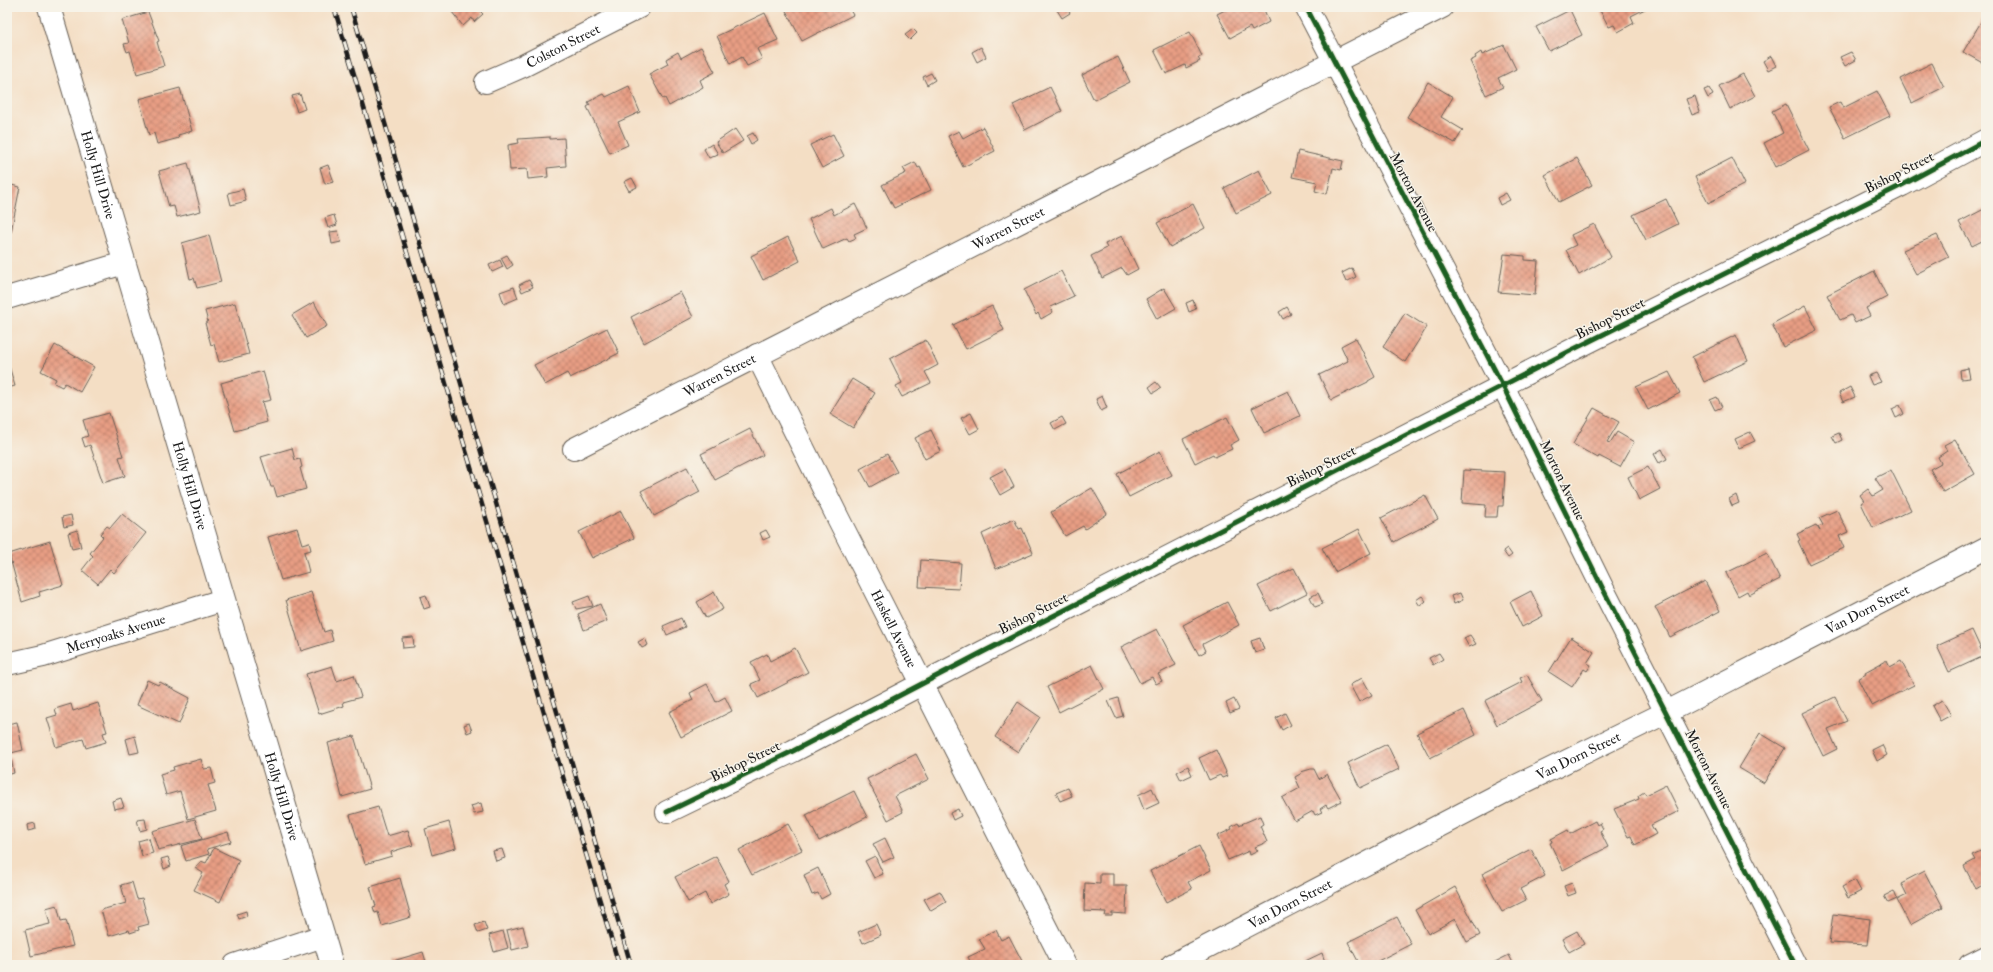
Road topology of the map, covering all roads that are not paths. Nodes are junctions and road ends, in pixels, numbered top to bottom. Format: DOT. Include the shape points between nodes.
graph roads {
  1 [pos="49,7"];
  2 [pos="639,7"];
  3 [pos="1306,7"];
  4 [pos="1442,7"];
  5 [pos="1334,64"];
  6 [pos="486,82"];
  7 [pos="1986,140"];
  8 [pos="124,263"];
  9 [pos="7,298"];
  10 [pos="758,355"];
  11 [pos="1503,386"];
  12 [pos="574,449"];
  13 [pos="1986,548"];
  14 [pos="223,600"];
  15 [pos="7,664"];
  16 [pos="922,684"];
  17 [pos="1667,712"];
  18 [pos="667,812"];
  19 [pos="323,936"];
  20 [pos="1986,957"];
  21 [pos="235,965"];
  22 [pos="332,965"];
  23 [pos="1065,965"];
  24 [pos="1172,965"];
  25 [pos="1795,965"];
  26 [pos="1970,965"];
  1 -- 8 [label="street, Holly Hill Drive"];
  2 -- 6 [label="street, Colston Street"];
  3 -- 5 [label="street, Morton Avenue"];
  4 -- 5 [label="street, Warren Street"];
  5 -- 10 [label="street, Warren Street"];
  5 -- 11 [label="street, Morton Avenue"];
  7 -- 11 [label="street, Bishop Street"];
  8 -- 9 [label="street"];
  8 -- 14 [label="street, Holly Hill Drive"];
  10 -- 12 [label="street, Warren Street"];
  10 -- 16 [label="street, Haskell Avenue"];
  11 -- 16 [label="street, Bishop Street"];
  11 -- 17 [label="street, Morton Avenue"];
  13 -- 17 [label="street, Van Dorn Street"];
  14 -- 15 [label="street, Merryoaks Avenue" via="43,656"];
  14 -- 19 [label="street, Holly Hill Drive"];
  16 -- 18 [label="street, Bishop Street" via="793,751"];
  16 -- 23 [label="street, Haskell Avenue"];
  17 -- 24 [label="street, Van Dorn Street" via="1508,790"];
  17 -- 25 [label="street, Morton Avenue"];
  19 -- 21 [label="street"];
  19 -- 22 [label="street, Holly Hill Drive"];
  20 -- 26 [label="street"];
}
